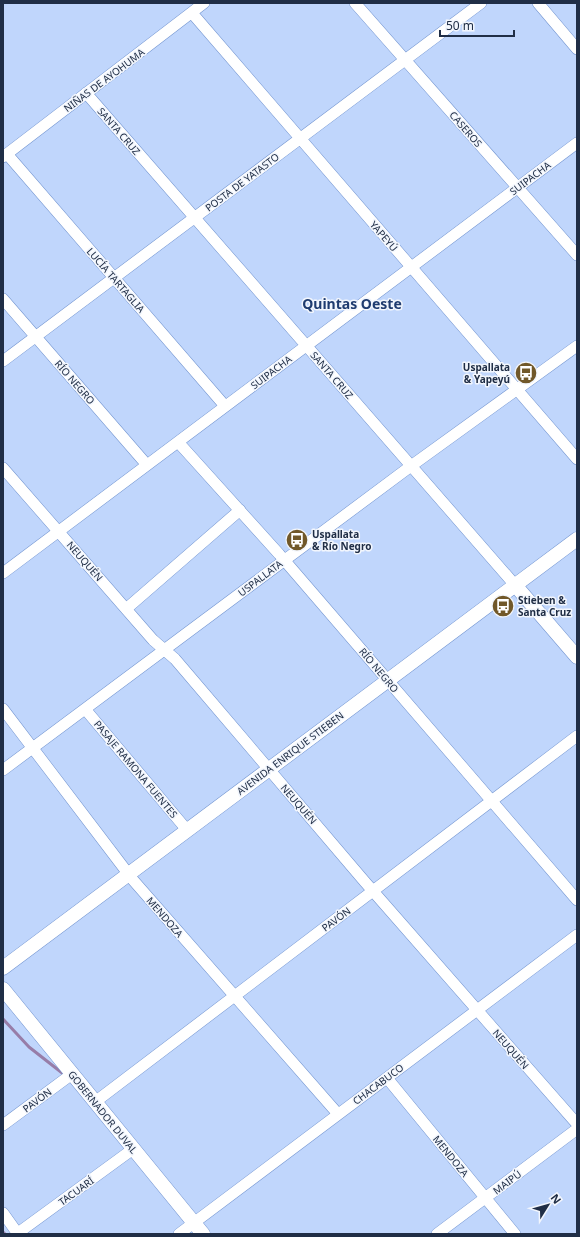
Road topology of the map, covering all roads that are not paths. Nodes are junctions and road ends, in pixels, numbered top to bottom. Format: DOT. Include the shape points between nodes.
graph roads {
  1 [pos="204,3"];
  2 [pos="355,3"];
  3 [pos="481,3"];
  4 [pos="538,3"];
  5 [pos="192,13"];
  6 [pos="577,49"];
  7 [pos="405,60"];
  8 [pos="86,93"];
  9 [pos="300,138"];
  10 [pos="577,143"];
  11 [pos="5,155"];
  12 [pos="518,188"];
  13 [pos="194,217"];
  14 [pos="577,255"];
  15 [pos="411,267"];
  16 [pos="114,277"];
  17 [pos="3,299"];
  18 [pos="35,336"];
  19 [pos="306,346"];
  20 [pos="577,346"];
  21 [pos="3,360"];
  22 [pos="517,389"];
  23 [pos="226,406"];
  24 [pos="178,442"];
  25 [pos="577,459"];
  26 [pos="147,465"];
  27 [pos="411,466"];
  28 [pos="3,468"];
  29 [pos="240,510"];
  30 [pos="58,531"];
  31 [pos="577,539"];
  32 [pos="285,560"];
  33 [pos="3,573"];
  34 [pos="515,585"];
  35 [pos="126,609"];
  36 [pos="164,650"];
  37 [pos="577,657"];
  38 [pos="388,680"];
  39 [pos="85,708"];
  40 [pos="3,709"];
  41 [pos="577,736"];
  42 [pos="32,748"];
  43 [pos="269,769"];
  44 [pos="3,770"];
  45 [pos="491,801"];
  46 [pos="187,830"];
  47 [pos="128,874"];
  48 [pos="373,891"];
  49 [pos="577,900"];
  50 [pos="577,935"];
  51 [pos="3,968"];
  52 [pos="3,989"];
  53 [pos="234,996"];
  54 [pos="477,1010"];
  55 [pos="72,1074"];
  56 [pos="387,1078"];
  57 [pos="95,1102"];
  58 [pos="338,1114"];
  59 [pos="577,1124"];
  60 [pos="3,1126"];
  61 [pos="577,1129"];
  62 [pos="133,1149"];
  63 [pos="485,1198"];
  64 [pos="3,1214"];
  65 [pos="198,1229"];
  66 [pos="18,1234"];
  67 [pos="179,1234"];
  68 [pos="437,1234"];
  69 [pos="515,1234"];
  1 -- 5 [label="street, NIÑAS DE AYOHUMA"];
  2 -- 7 [label="street, CASEROS"];
  3 -- 7 [label="street, POSTA DE YATASTO"];
  4 -- 6 [label="street"];
  5 -- 8 [label="street, NIÑAS DE AYOHUMA"];
  5 -- 9 [label="street, YAPEYÚ"];
  7 -- 9 [label="street, POSTA DE YATASTO"];
  7 -- 12 [label="street, CASEROS"];
  8 -- 11 [label="street, NIÑAS DE AYOHUMA"];
  8 -- 13 [label="street, SANTA CRUZ"];
  9 -- 13 [label="street, POSTA DE YATASTO"];
  9 -- 15 [label="street, YAPEYÚ"];
  10 -- 12 [label="street, SUIPACHA"];
  11 -- 16 [label="street, LUCÍA TARTAGLIA"];
  12 -- 14 [label="street, CASEROS"];
  12 -- 15 [label="street, SUIPACHA"];
  13 -- 16 [label="street, POSTA DE YATASTO"];
  13 -- 19 [label="street, SANTA CRUZ"];
  15 -- 19 [label="street, SUIPACHA"];
  15 -- 22 [label="street, YAPEYÚ"];
  16 -- 18 [label="street, POSTA DE YATASTO"];
  16 -- 23 [label="street, LUCÍA TARTAGLIA"];
  17 -- 18 [label="street, RÍO NEGRO"];
  18 -- 21 [label="street, POSTA DE YATASTO"];
  18 -- 26 [label="street, RÍO NEGRO"];
  19 -- 23 [label="street, SUIPACHA"];
  19 -- 27 [label="street, SANTA CRUZ"];
  20 -- 22 [label="street, USPALLATA"];
  22 -- 25 [label="street, YAPEYÚ"];
  22 -- 27 [label="street, USPALLATA"];
  23 -- 24 [label="street, SUIPACHA"];
  24 -- 26 [label="street, SUIPACHA"];
  24 -- 29 [label="street, RÍO NEGRO"];
  26 -- 30 [label="street, SUIPACHA"];
  27 -- 32 [label="street, USPALLATA"];
  27 -- 34 [label="street, SANTA CRUZ"];
  28 -- 30 [label="street, NEUQUÉN"];
  29 -- 32 [label="street, RÍO NEGRO"];
  29 -- 35 [label="street"];
  30 -- 33 [label="street, SUIPACHA"];
  30 -- 35 [label="street, NEUQUÉN"];
  31 -- 34 [label="main road, AVENIDA ENRIQUE STIEBEN"];
  32 -- 36 [label="street, USPALLATA"];
  32 -- 38 [label="street, RÍO NEGRO"];
  34 -- 37 [label="main road, SANTA CRUZ"];
  34 -- 38 [label="main road, AVENIDA ENRIQUE STIEBEN"];
  35 -- 36 [label="street, NEUQUÉN"];
  36 -- 39 [label="street, USPALLATA"];
  36 -- 43 [label="street, NEUQUÉN" via="175,659"];
  38 -- 43 [label="main road, AVENIDA ENRIQUE STIEBEN"];
  38 -- 45 [label="street, RÍO NEGRO"];
  39 -- 42 [label="street, USPALLATA"];
  39 -- 46 [label="street, PASAJE RAMONA FUENTES"];
  40 -- 42 [label="street, MENDOZA"];
  41 -- 45 [label="street, PAVÓN"];
  42 -- 44 [label="street, USPALLATA"];
  42 -- 47 [label="street, MENDOZA"];
  43 -- 46 [label="main road, AVENIDA ENRIQUE STIEBEN"];
  43 -- 48 [label="street, NEUQUÉN"];
  45 -- 48 [label="street, PAVÓN"];
  45 -- 49 [label="street, RÍO NEGRO"];
  46 -- 47 [label="main road, AVENIDA ENRIQUE STIEBEN"];
  47 -- 51 [label="main road, AVENIDA ENRIQUE STIEBEN"];
  47 -- 53 [label="street, MENDOZA"];
  48 -- 53 [label="street, PAVÓN"];
  48 -- 54 [label="street, NEUQUÉN"];
  50 -- 54 [label="street, CHACABUCO"];
  52 -- 55 [label="main road, GOBERNADOR DUVAL"];
  53 -- 57 [label="street, PAVÓN"];
  53 -- 58 [label="street, MENDOZA"];
  54 -- 56 [label="street, CHACABUCO"];
  54 -- 59 [label="street, NEUQUÉN"];
  55 -- 57 [label="main road, GOBERNADOR DUVAL"];
  55 -- 60 [label="street, PAVÓN"];
  56 -- 58 [label="street, CHACABUCO"];
  56 -- 63 [label="street, MENDOZA"];
  57 -- 62 [label="main road, GOBERNADOR DUVAL"];
  58 -- 65 [label="street, CHACABUCO"];
  61 -- 63 [label="street, MAIPÚ"];
  62 -- 65 [label="main road, GOBERNADOR DUVAL"];
  62 -- 66 [label="street, TACUARÍ"];
  63 -- 68 [label="street, MAIPÚ"];
  63 -- 69 [label="street, MENDOZA"];
  64 -- 66 [label="street"];
  65 -- 67 [label="street, CHACABUCO"];
}
